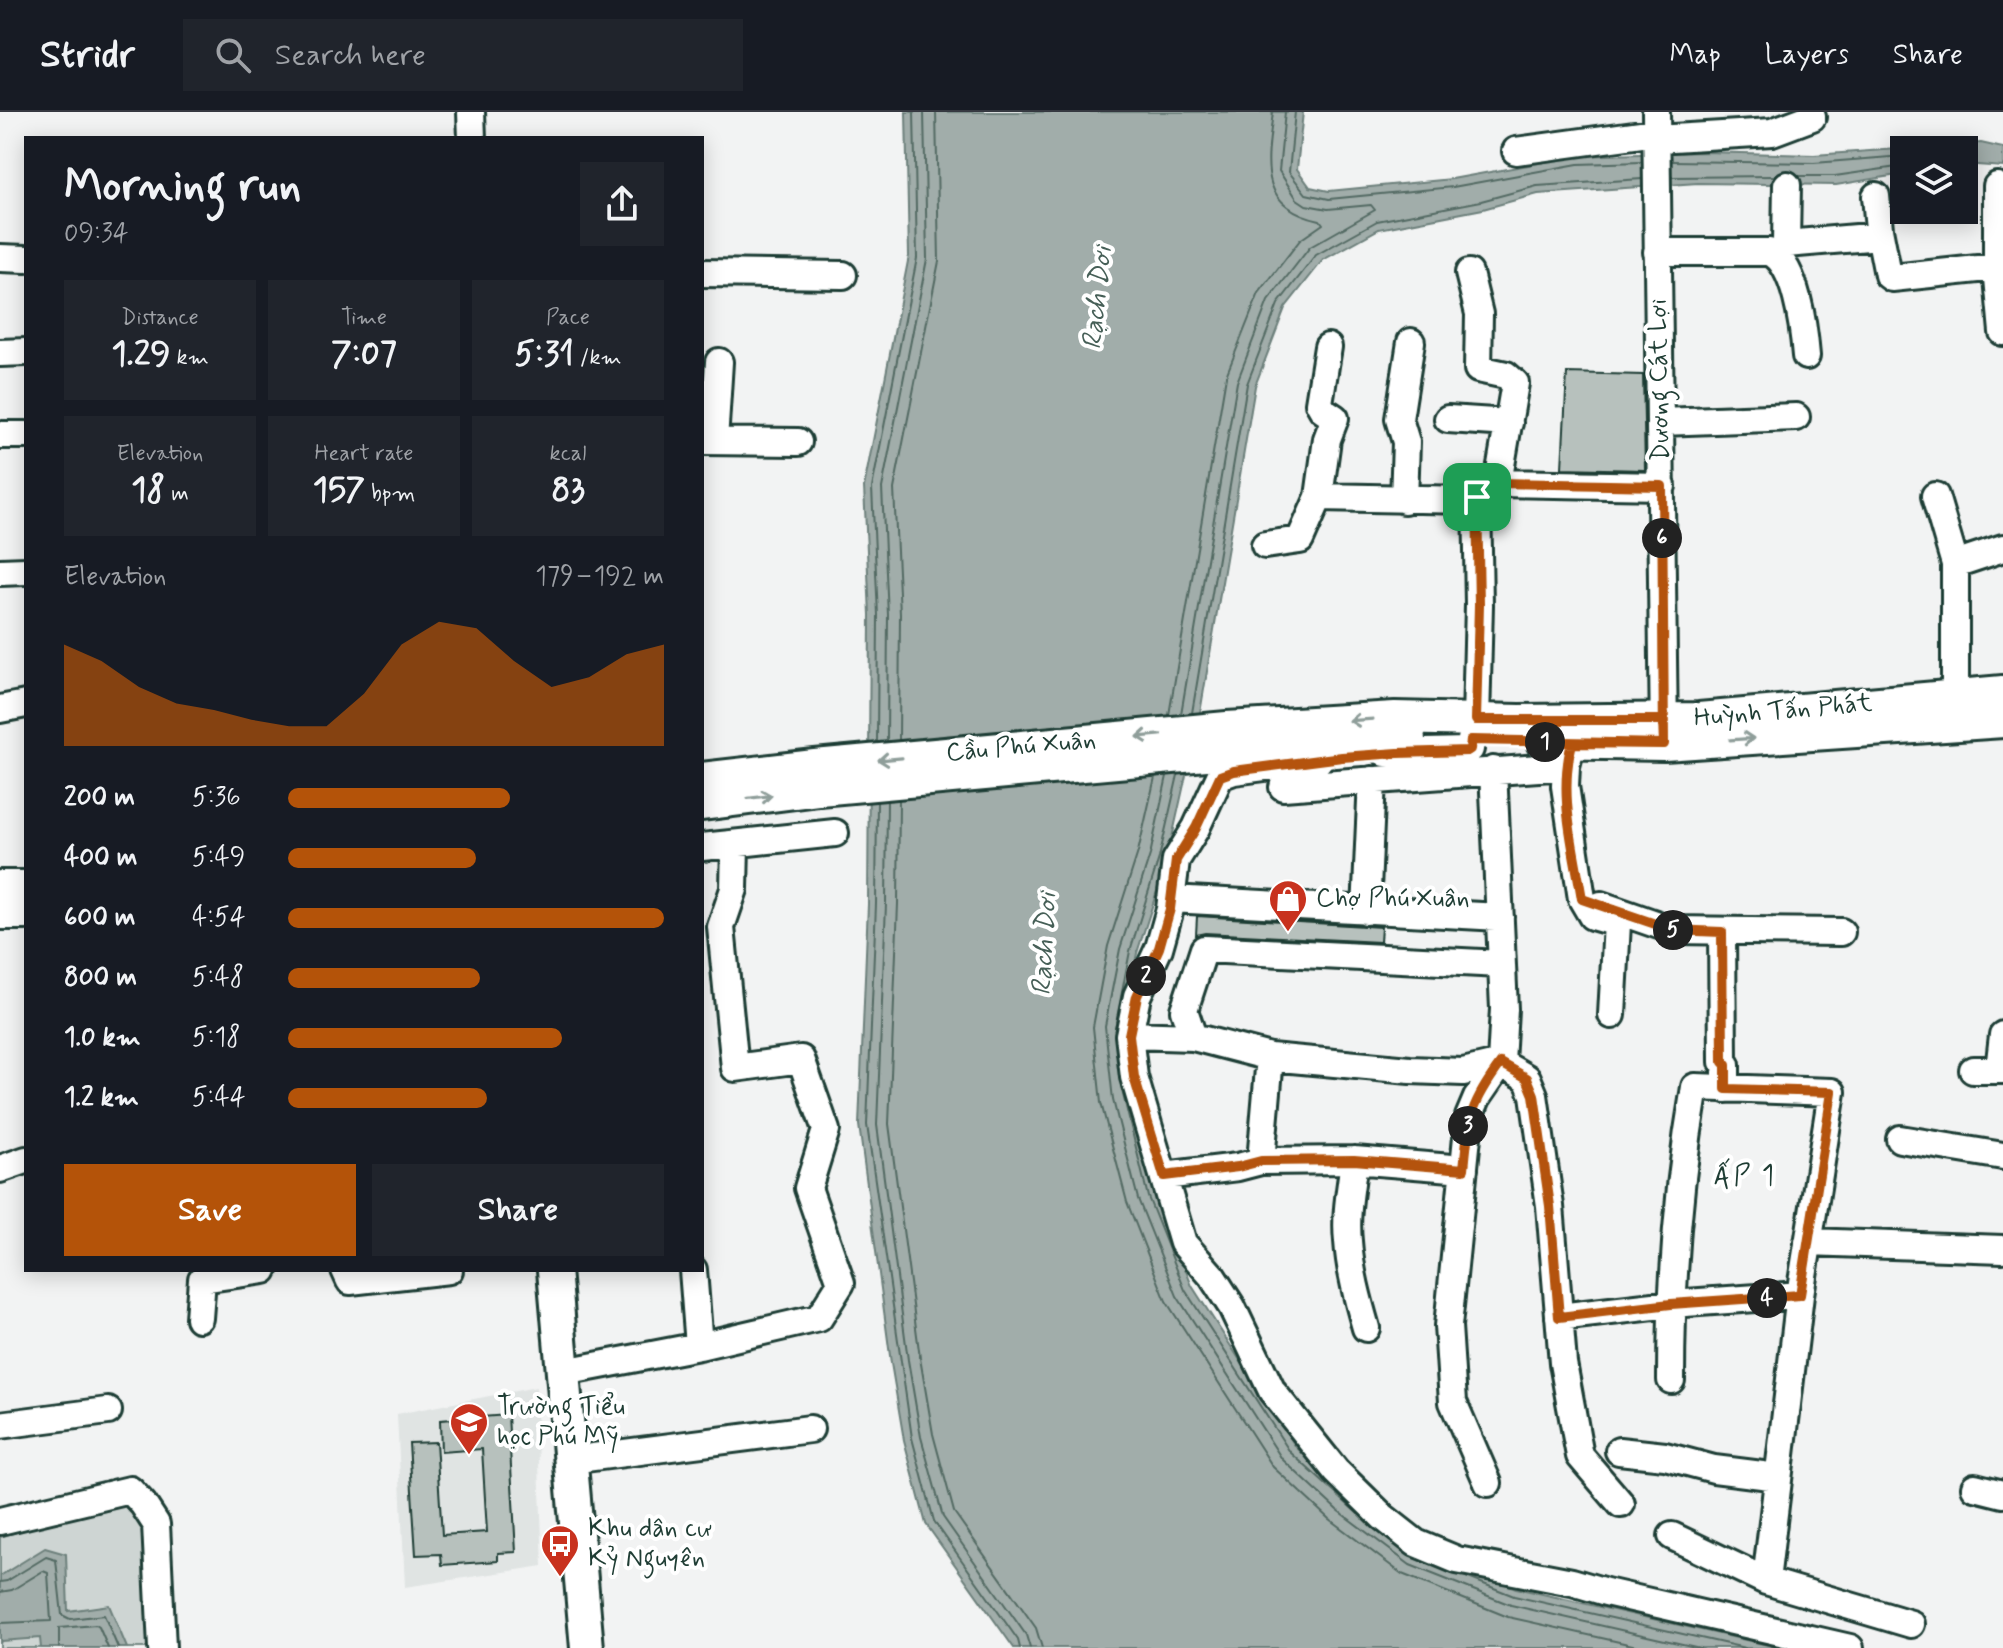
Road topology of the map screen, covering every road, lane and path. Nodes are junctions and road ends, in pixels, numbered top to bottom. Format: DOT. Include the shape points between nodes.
graph roads {
  1 [pos="471,112"];
  2 [pos="1812,117"];
  3 [pos="1656,132"];
  4 [pos="472,136"];
  5 [pos="1516,151"];
  6 [pos="1787,185"];
  7 [pos="1997,186"];
  8 [pos="1876,196"];
  9 [pos="2000,230"];
  10 [pos="1880,236"];
  11 [pos="1657,252"];
  12 [pos="0,258"];
  13 [pos="24,259"];
  14 [pos="1997,267"];
  15 [pos="704,273"];
  16 [pos="1469,273"];
  17 [pos="843,275"];
  18 [pos="2003,332"];
  19 [pos="1411,342"];
  20 [pos="1328,347"];
  21 [pos="24,352"];
  22 [pos="0,353"];
  23 [pos="1806,356"];
  24 [pos="719,362"];
  25 [pos="1796,417"];
  26 [pos="1448,419"];
  27 [pos="1661,422"];
  28 [pos="1509,423"];
  29 [pos="0,435"];
  30 [pos="24,435"];
  31 [pos="708,441"];
  32 [pos="798,442"];
  33 [pos="1662,486"];
  34 [pos="1488,490"];
  35 [pos="1935,496"];
  36 [pos="1319,497"];
  37 [pos="1404,500"];
  38 [pos="1265,545"];
  39 [pos="2003,548"];
  40 [pos="1955,564"];
  41 [pos="24,571"];
  42 [pos="0,572"];
  43 [pos="2003,692"];
  44 [pos="1955,697"];
  45 [pos="24,704"];
  46 [pos="0,709"];
  47 [pos="2003,721"];
  48 [pos="1474,730"];
  49 [pos="1663,732"];
  50 [pos="1227,740"];
  51 [pos="1569,754"];
  52 [pos="1493,770"];
  53 [pos="817,778"];
  54 [pos="704,779"];
  55 [pos="1372,780"];
  56 [pos="1283,787"];
  57 [pos="704,804"];
  58 [pos="835,833"];
  59 [pos="735,844"];
  60 [pos="704,847"];
  61 [pos="0,887"];
  62 [pos="24,887"];
  63 [pos="1171,899"];
  64 [pos="1582,899"];
  65 [pos="1366,911"];
  66 [pos="0,913"];
  67 [pos="24,913"];
  68 [pos="1500,917"];
  69 [pos="1722,932"];
  70 [pos="1841,932"];
  71 [pos="1501,964"];
  72 [pos="1612,1015"];
  73 [pos="1129,1035"];
  74 [pos="2003,1035"];
  75 [pos="1193,1037"];
  76 [pos="1270,1057"];
  77 [pos="1501,1063"];
  78 [pos="1992,1070"];
  79 [pos="1726,1089"];
  80 [pos="1900,1139"];
  81 [pos="2003,1156"];
  82 [pos="1354,1160"];
  83 [pos="24,1161"];
  84 [pos="1261,1161"];
  85 [pos="0,1169"];
  86 [pos="1464,1169"];
  87 [pos="1164,1176"];
  88 [pos="1808,1242"];
  89 [pos="2003,1249"];
  90 [pos="236,1272"];
  91 [pos="346,1272"];
  92 [pos="424,1272"];
  93 [pos="554,1272"];
  94 [pos="693,1272"];
  95 [pos="1800,1295"];
  96 [pos="1671,1304"];
  97 [pos="1559,1317"];
  98 [pos="199,1318"];
  99 [pos="1366,1328"];
  100 [pos="699,1346"];
  101 [pos="564,1372"];
  102 [pos="1671,1380"];
  103 [pos="108,1411"];
  104 [pos="0,1425"];
  105 [pos="810,1429"];
  106 [pos="1619,1451"];
  107 [pos="570,1460"];
  108 [pos="1778,1477"];
  109 [pos="1488,1483"];
  110 [pos="1975,1487"];
  111 [pos="2003,1494"];
  112 [pos="1621,1504"];
  113 [pos="0,1521"];
  114 [pos="1672,1536"];
  115 [pos="1766,1581"];
  116 [pos="1911,1624"];
  117 [pos="162,1648"];
  118 [pos="587,1648"];
  119 [pos="1850,1648"];
  1 -- 4 [label="street"];
  2 -- 3 [label="street" via="1772,132"];
  3 -- 5 [label="street"];
  3 -- 11 [label="street, Dương Cát Lợi"];
  6 -- 10 [label="street" via="1786,244"];
  7 -- 9 [label="street"];
  8 -- 10 [label="street"];
  9 -- 14 [label="street"];
  10 -- 14 [label="street" via="1892,278"];
  11 -- 23 [label="street" via="1777,254 1789,272"];
  11 -- 27 [label="street, Dương Cát Lợi"];
  12 -- 13 [label="street"];
  14 -- 18 [label="street"];
  15 -- 17 [label="street"];
  16 -- 28 [label="street" via="1479,314 1478,369 1506,375 1515,383"];
  19 -- 37 [label="street" via="1399,419 1406,442"];
  20 -- 36 [label="street" via="1319,403 1335,418"];
  21 -- 22 [label="street"];
  24 -- 31 [label="street"];
  25 -- 27 [label="street"];
  26 -- 28 [label="street"];
  27 -- 33 [label="street, Dương Cát Lợi"];
  28 -- 34 [label="street"];
  29 -- 30 [label="street"];
  31 -- 32 [label="street"];
  33 -- 34 [label="street"];
  33 -- 49 [label="street, Dương Cát Lợi"];
  34 -- 37 [label="street" via="1470,500"];
  34 -- 48 [label="street"];
  35 -- 40 [label="street"];
  36 -- 37 [label="street"];
  36 -- 38 [label="street" via="1300,540"];
  39 -- 40 [label="street"];
  40 -- 44 [label="street"];
  41 -- 42 [label="street"];
  43 -- 44 [label="main road, Huỳnh Tấn Phát"];
  44 -- 49 [label="main road, Huỳnh Tấn Phát" via="1699,719"];
  45 -- 46 [label="street"];
  49 -- 47 [label="main road, Huỳnh Tấn Phát, one-way"];
  48 -- 49 [label="main road, Huỳnh Tấn Phát"];
  48 -- 50 [label="main road, Huỳnh Tấn Phát" via="1393,740"];
  48 -- 51 [label="main road, Huỳnh Tấn Phát"];
  48 -- 63 [label="street" via="1467,751 1342,757 1220,776 1176,860"];
  49 -- 51 [label="main road, Huỳnh Tấn Phát"];
  50 -- 53 [label="main road, Cầu Phú Xuân"];
  51 -- 52 [label="street, Huỳnh Tấn Phát"];
  51 -- 64 [label="street" via="1565,786"];
  52 -- 55 [label="street, Huỳnh Tấn Phát"];
  52 -- 68 [label="street"];
  53 -- 54 [label="main road"];
  57 -- 53 [label="main road, one-way"];
  55 -- 56 [label="street, Huỳnh Tấn Phát"];
  55 -- 65 [label="street"];
  58 -- 59 [label="street"];
  59 -- 60 [label="street"];
  59 -- 100 [label="street" via="734,889 721,927 735,1068 801,1059 826,1130 808,1188 841,1283 819,1318"];
  61 -- 62 [label="main road"];
  63 -- 65 [label="street"];
  63 -- 73 [label="street"];
  64 -- 69 [label="street" via="1673,930"];
  64 -- 72 [label="street" via="1592,916 1617,923"];
  65 -- 68 [label="street"];
  66 -- 67 [label="main road"];
  68 -- 71 [label="street"];
  69 -- 70 [label="street"];
  69 -- 79 [label="street"];
  71 -- 75 [label="street" via="1204,949 1184,1010"];
  71 -- 77 [label="street"];
  73 -- 75 [label="street"];
  73 -- 87 [label="street" via="1134,1077"];
  74 -- 78 [label="street"];
  75 -- 76 [label="street"];
  76 -- 77 [label="street" via="1423,1071 1463,1072"];
  76 -- 84 [label="street"];
  77 -- 86 [label="street" via="1469,1117"];
  77 -- 97 [label="street" via="1527,1078 1534,1095"];
  79 -- 88 [label="street" via="1832,1092"];
  79 -- 96 [label="street" via="1695,1087 1682,1162"];
  80 -- 81 [label="street"];
  82 -- 84 [label="street"];
  82 -- 86 [label="street"];
  82 -- 99 [label="street" via="1347,1241"];
  83 -- 85 [label="street"];
  84 -- 87 [label="street"];
  86 -- 109 [label="street" via="1448,1326 1453,1402"];
  87 -- 119 [label="street" via="1183,1243 1232,1307 1272,1391 1336,1471 1416,1543 1457,1560"];
  88 -- 89 [label="street"];
  88 -- 95 [label="street"];
  90 -- 98 [label="street" via="202,1279"];
  91 -- 92 [label="street" via="350,1281"];
  93 -- 101 [label="main road"];
  94 -- 100 [label="street"];
  95 -- 96 [label="street"];
  95 -- 108 [label="street"];
  96 -- 97 [label="street"];
  96 -- 102 [label="street"];
  97 -- 112 [label="street" via="1580,1456"];
  100 -- 101 [label="street"];
  101 -- 107 [label="main road"];
  103 -- 104 [label="street"];
  105 -- 107 [label="street"];
  106 -- 108 [label="street"];
  107 -- 118 [label="main road"];
  108 -- 115 [label="street"];
  110 -- 111 [label="street"];
  113 -- 117 [label="street" via="130,1490 156,1524"];
  114 -- 115 [label="street"];
  115 -- 116 [label="street"];
}
